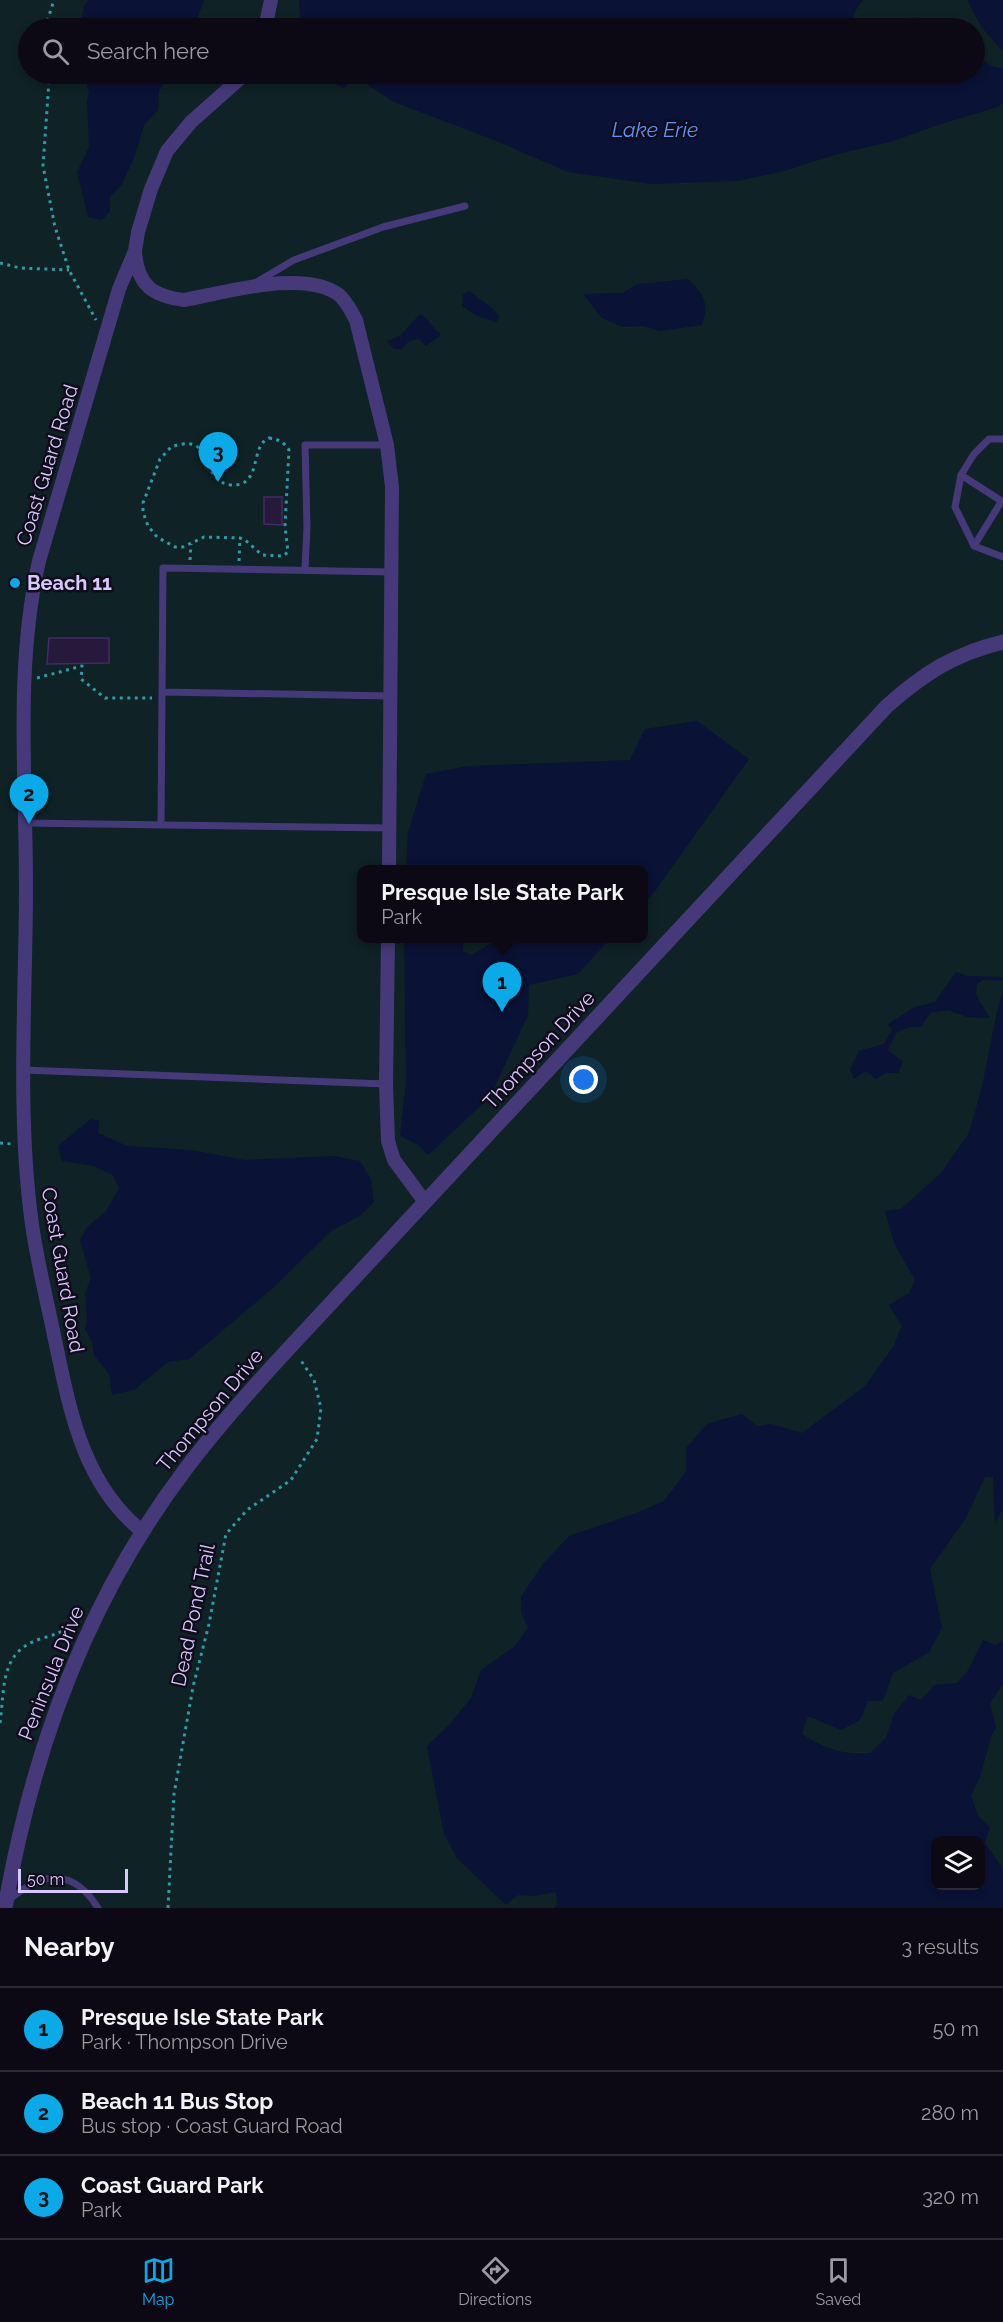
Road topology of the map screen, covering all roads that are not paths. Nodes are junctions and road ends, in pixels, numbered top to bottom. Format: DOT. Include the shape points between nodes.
graph roads {
  1 [pos="271,0"];
  2 [pos="267,18"];
  3 [pos="234,84"];
  4 [pos="465,206"];
  5 [pos="135,251"];
  6 [pos="245,288"];
  7 [pos="1003,439"];
  8 [pos="387,445"];
  9 [pos="961,475"];
  10 [pos="1002,502"];
  11 [pos="974,546"];
  12 [pos="1003,557"];
  13 [pos="305,569"];
  14 [pos="392,572"];
  15 [pos="1003,642"];
  16 [pos="163,695"];
  17 [pos="391,696"];
  18 [pos="26,823"];
  19 [pos="160,824"];
  20 [pos="389,828"];
  21 [pos="389,865"];
  22 [pos="388,943"];
  23 [pos="23,1070"];
  24 [pos="386,1084"];
  25 [pos="425,1202"];
  26 [pos="143,1532"];
  27 [pos="6,1905"];
  28 [pos="98,1908"];
  1 -- 2 [label="street"];
  3 -- 5 [label="street, Coast Guard Road" via="167,151 144,210"];
  4 -- 6 [label="lane" via="383,227 294,260"];
  5 -- 6 [label="street, Coast Guard Road" via="140,276 155,293 168,298 184,300"];
  5 -- 18 [label="street, Coast Guard Road" via="119,289 39,561 30,612 25,681"];
  6 -- 8 [label="street, Coast Guard Road" via="295,282 322,286 339,294 356,320"];
  7 -- 9 [label="lane" via="989,439"];
  8 -- 13 [label="lane" via="305,446"];
  8 -- 14 [label="street, Coast Guard Road" via="392,487"];
  9 -- 10 [label="lane"];
  9 -- 11 [label="lane" via="955,507"];
  10 -- 11 [label="lane"];
  11 -- 12 [label="lane"];
  13 -- 14 [label="lane"];
  13 -- 16 [label="lane" via="163,568"];
  14 -- 17 [label="street, Coast Guard Road"];
  15 -- 25 [label="street, Thompson Drive" via="943,663 887,706"];
  16 -- 17 [label="lane"];
  16 -- 19 [label="lane"];
  17 -- 20 [label="street, Coast Guard Road"];
  18 -- 19 [label="lane"];
  18 -- 23 [label="street, Coast Guard Road"];
  19 -- 20 [label="lane"];
  20 -- 21 [label="street, Coast Guard Road"];
  22 -- 24 [label="street"];
  23 -- 24 [label="lane"];
  23 -- 26 [label="street, Coast Guard Road" via="31,1218 67,1399 100,1484"];
  24 -- 25 [label="street" via="388,1141 394,1160"];
  25 -- 26 [label="street, Thompson Drive" via="205,1444"];
  26 -- 27 [label="street, Peninsula Drive" via="88,1633 54,1715 27,1802"];
  27 -- 28 [label="lane" via="24,1887 46,1878 67,1879 88,1892"];
}
